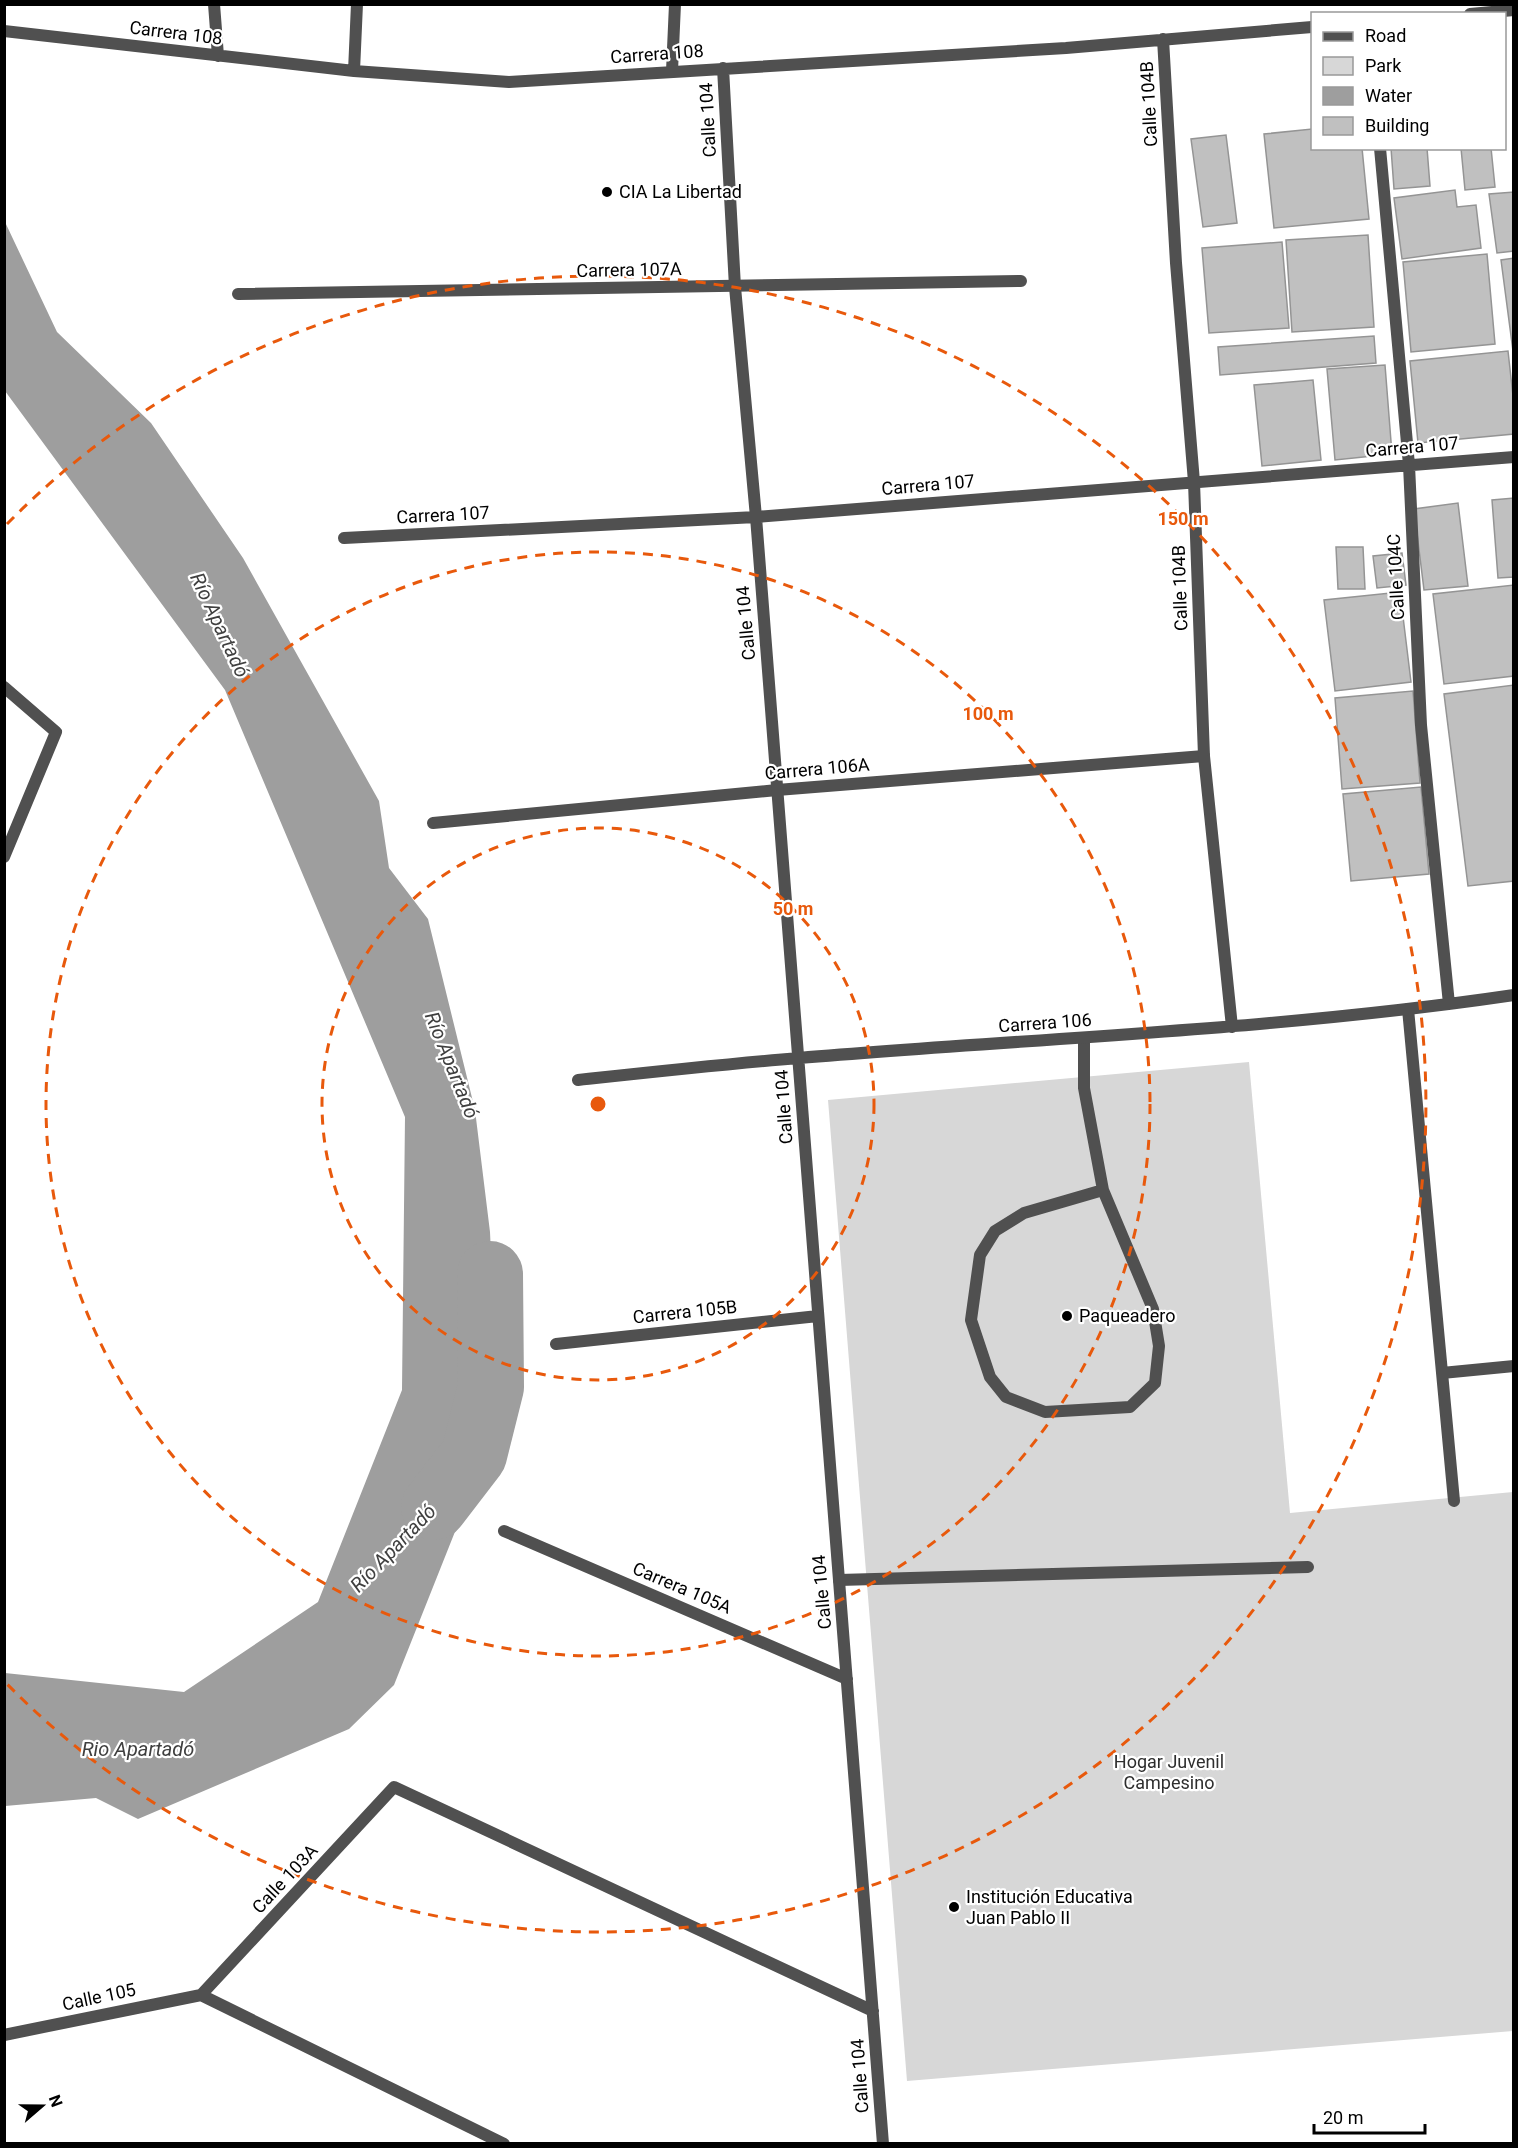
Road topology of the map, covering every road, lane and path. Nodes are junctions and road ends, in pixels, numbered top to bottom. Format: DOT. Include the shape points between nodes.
graph roads {
  1 [pos="214,4"];
  2 [pos="357,4"];
  3 [pos="675,4"];
  4 [pos="1514,10"];
  5 [pos="1492,12"];
  6 [pos="1311,27"];
  7 [pos="7,32"];
  8 [pos="1163,39"];
  9 [pos="218,56"];
  10 [pos="723,68"];
  11 [pos="354,71"];
  12 [pos="672,71"];
  13 [pos="1380,150"];
  14 [pos="1020,281"];
  15 [pos="735,287"];
  16 [pos="238,294"];
  17 [pos="1514,457"];
  18 [pos="1408,465"];
  19 [pos="1194,482"];
  20 [pos="756,517"];
  21 [pos="344,538"];
  22 [pos="4,687"];
  23 [pos="1204,756"];
  24 [pos="777,790"];
  25 [pos="434,824"];
  26 [pos="4,858"];
  27 [pos="1514,995"];
  28 [pos="1449,1004"];
  29 [pos="1408,1009"];
  30 [pos="1233,1027"];
  31 [pos="1084,1038"];
  32 [pos="798,1058"];
  33 [pos="578,1080"];
  34 [pos="1103,1190"];
  35 [pos="818,1316"];
  36 [pos="556,1344"];
  37 [pos="1514,1366"];
  38 [pos="1442,1373"];
  39 [pos="1454,1501"];
  40 [pos="504,1531"];
  41 [pos="1308,1567"];
  42 [pos="839,1580"];
  43 [pos="847,1679"];
  44 [pos="201,1995"];
  45 [pos="873,2011"];
  46 [pos="4,2035"];
  47 [pos="504,2144"];
  48 [pos="883,2144"];
  1 -- 9 [label="street"];
  2 -- 11 [label="street"];
  3 -- 12 [label="street, Calle 104"];
  4 -- 5 [label="street"];
  6 -- 8 [label="street, Carrera 108"];
  7 -- 9 [label="street, Carrera 108"];
  8 -- 10 [label="street, Carrera 108"];
  8 -- 19 [label="street, Calle 104B"];
  9 -- 11 [label="street, Carrera 108"];
  10 -- 12 [label="street, Carrera 108"];
  10 -- 15 [label="street, Calle 104"];
  11 -- 12 [label="street, Carrera 108" via="509,82"];
  13 -- 18 [label="street, Calle 104C"];
  14 -- 15 [label="street, Carrera 107A"];
  15 -- 16 [label="street, Carrera 107A"];
  15 -- 20 [label="street, Calle 104"];
  17 -- 18 [label="street, Carrera 107"];
  18 -- 19 [label="street, Carrera 107"];
  18 -- 28 [label="street, Calle 104C" via="1421,725"];
  19 -- 20 [label="street, Carrera 107"];
  19 -- 23 [label="street, Calle 104B"];
  20 -- 21 [label="street, Carrera 107"];
  20 -- 24 [label="street, Calle 104"];
  22 -- 26 [label="street" via="56,732"];
  23 -- 24 [label="street, Carrera 106A"];
  23 -- 30 [label="street, Calle 104B"];
  24 -- 25 [label="street, Carrera 106A"];
  24 -- 32 [label="street, Calle 104"];
  27 -- 28 [label="street, Carrera 106"];
  28 -- 29 [label="street, Carrera 106"];
  29 -- 30 [label="street, Carrera 106"];
  29 -- 38 [label="street"];
  30 -- 31 [label="street, Carrera 106"];
  31 -- 32 [label="street, Carrera 106"];
  31 -- 34 [label="street" via="1084,1088"];
  32 -- 33 [label="street, Carrera 106"];
  32 -- 35 [label="street, Calle 104"];
  34 -- 34 [label="street" via="1024,1213 995,1230 980,1255 971,1320 990,1377 1006,1396 1045,1412 1130,1407 1155,1383 1159,1346 1153,1310"];
  35 -- 36 [label="street, Carrera 105B"];
  35 -- 42 [label="street, Calle 104"];
  37 -- 38 [label="street"];
  38 -- 39 [label="street"];
  40 -- 43 [label="street, Carrera 105A"];
  41 -- 42 [label="street"];
  42 -- 43 [label="street, Calle 104"];
  43 -- 45 [label="street, Calle 104"];
  44 -- 45 [label="street, Calle 103A" via="394,1787"];
  44 -- 46 [label="street, Calle 105"];
  44 -- 47 [label="street"];
  45 -- 48 [label="street, Calle 104"];
}
